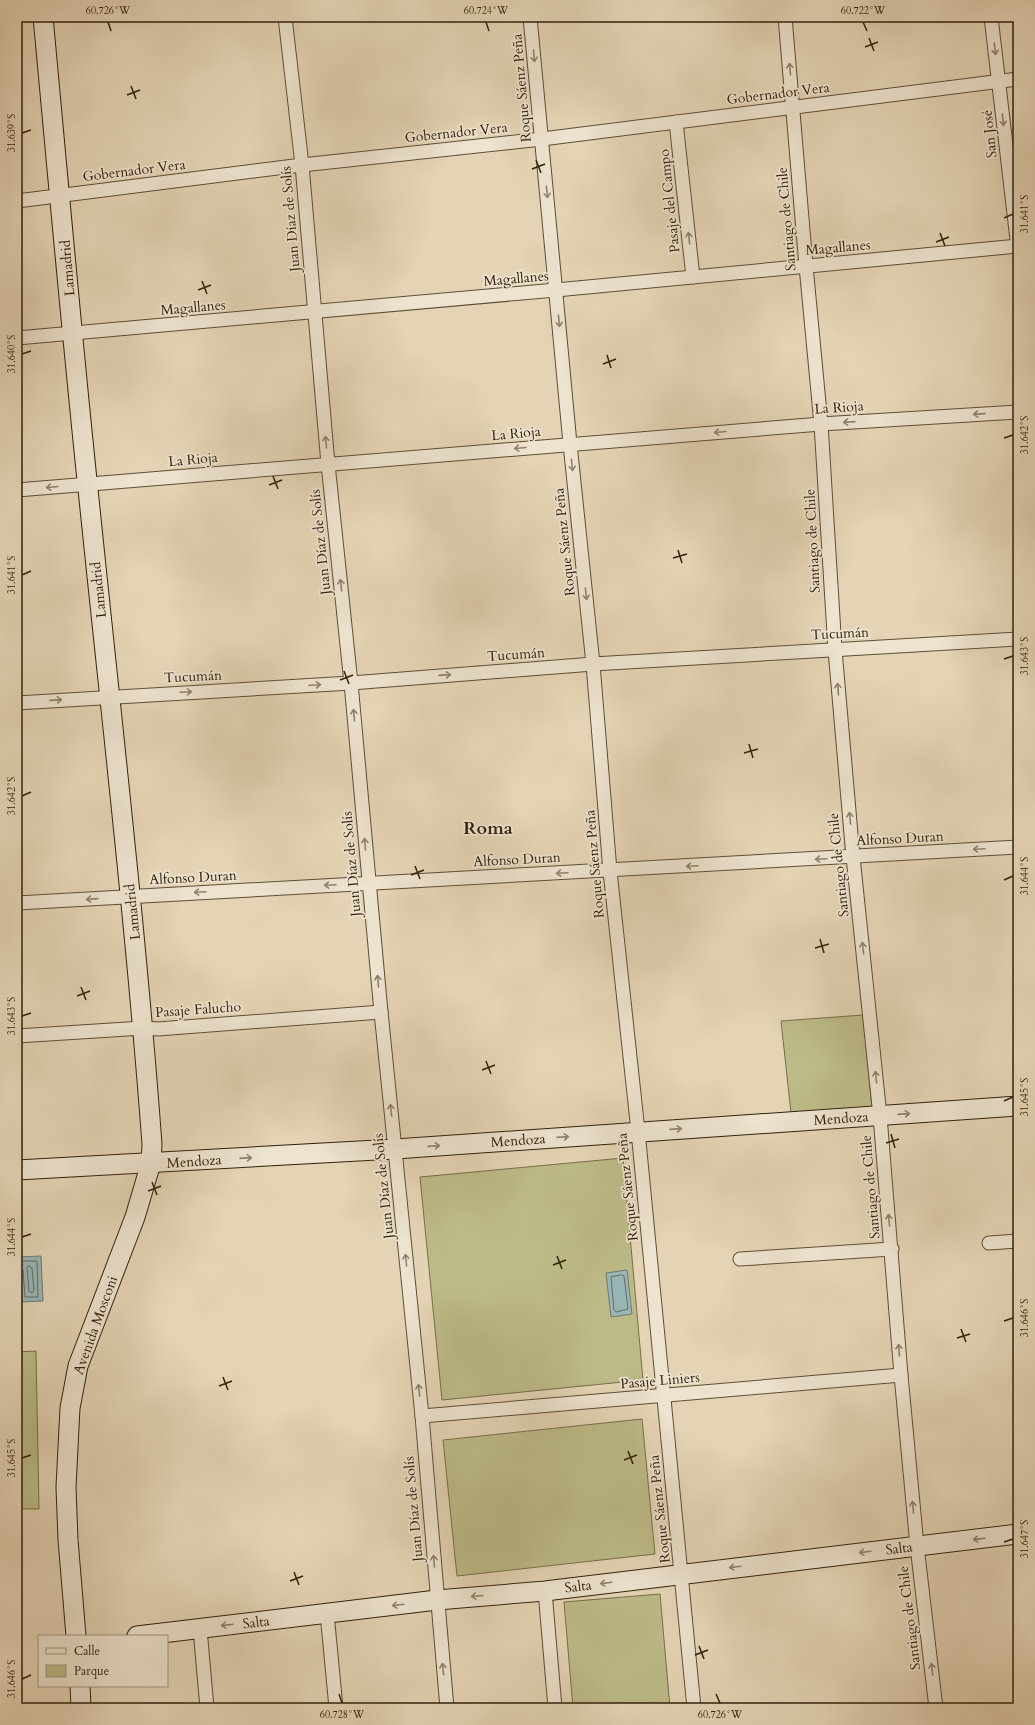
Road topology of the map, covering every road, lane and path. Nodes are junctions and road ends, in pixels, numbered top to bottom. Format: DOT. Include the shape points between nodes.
graph roads {
  1 [pos="43,17"];
  2 [pos="285,17"];
  3 [pos="530,17"];
  4 [pos="785,17"];
  5 [pos="991,17"];
  6 [pos="1018,78"];
  7 [pos="999,81"];
  8 [pos="793,108"];
  9 [pos="676,122"];
  10 [pos="542,139"];
  11 [pos="302,166"];
  12 [pos="60,195"];
  13 [pos="17,201"];
  14 [pos="1018,247"];
  15 [pos="806,266"];
  16 [pos="693,277"];
  17 [pos="556,290"];
  18 [pos="315,312"];
  19 [pos="73,334"];
  20 [pos="17,338"];
  21 [pos="1018,412"];
  22 [pos="821,424"];
  23 [pos="570,444"];
  24 [pos="328,464"];
  25 [pos="87,484"];
  26 [pos="17,490"];
  27 [pos="1018,639"];
  28 [pos="835,650"];
  29 [pos="593,664"];
  30 [pos="351,683"];
  31 [pos="110,697"];
  32 [pos="17,702"];
  33 [pos="1018,847"];
  34 [pos="853,857"];
  35 [pos="610,870"];
  36 [pos="369,883"];
  37 [pos="131,896"];
  38 [pos="17,903"];
  39 [pos="381,1012"];
  40 [pos="143,1028"];
  41 [pos="17,1036"];
  42 [pos="1018,1106"];
  43 [pos="880,1116"];
  44 [pos="638,1132"];
  45 [pos="395,1149"];
  46 [pos="151,1164"];
  47 [pos="17,1170"];
  48 [pos="1018,1241"];
  49 [pos="989,1244"];
  50 [pos="892,1249"];
  51 [pos="740,1259"];
  52 [pos="901,1375"];
  53 [pos="664,1396"];
  54 [pos="422,1416"];
  55 [pos="1018,1534"];
  56 [pos="917,1546"];
  57 [pos="681,1573"];
  58 [pos="545,1590"];
  59 [pos="437,1600"];
  60 [pos="327,1613"];
  61 [pos="200,1629"];
  62 [pos="76,1635"];
  63 [pos="146,1635"];
  64 [pos="80,1687"];
  65 [pos="81,1708"];
  66 [pos="207,1708"];
  67 [pos="336,1708"];
  68 [pos="447,1708"];
  69 [pos="555,1708"];
  70 [pos="694,1708"];
  71 [pos="936,1708"];
  1 -- 12 [label="street, Lamadrid"];
  2 -- 11 [label="street, Juan Díaz de Solís"];
  3 -- 10 [label="street, Roque Sáenz Peña, one-way"];
  8 -- 4 [label="street, Santiago de Chile, one-way"];
  5 -- 7 [label="street, San José, one-way"];
  6 -- 7 [label="street, Gobernador Vera"];
  7 -- 8 [label="street, Gobernador Vera"];
  7 -- 14 [label="street, San José, one-way"];
  8 -- 9 [label="street, Gobernador Vera"];
  8 -- 15 [label="street, Santiago de Chile"];
  9 -- 10 [label="street, Gobernador Vera"];
  16 -- 9 [label="street, Pasaje del Campo, one-way"];
  10 -- 11 [label="street, Gobernador Vera"];
  10 -- 17 [label="street, Roque Sáenz Peña, one-way"];
  11 -- 12 [label="street, Gobernador Vera"];
  11 -- 18 [label="street, Juan Díaz de Solís"];
  12 -- 13 [label="street, Gobernador Vera"];
  12 -- 19 [label="street, Lamadrid"];
  14 -- 15 [label="street, Magallanes"];
  15 -- 16 [label="street, Magallanes"];
  15 -- 22 [label="street, Santiago de Chile"];
  16 -- 17 [label="street, Magallanes"];
  17 -- 18 [label="street, Magallanes"];
  17 -- 23 [label="street, Roque Sáenz Peña, one-way"];
  18 -- 19 [label="street, Magallanes"];
  24 -- 18 [label="street, Juan Díaz de Solís, one-way"];
  19 -- 20 [label="street, Magallanes"];
  19 -- 25 [label="street, Lamadrid"];
  21 -- 22 [label="street, La Rioja, one-way"];
  22 -- 23 [label="street, La Rioja, one-way"];
  22 -- 28 [label="street, Santiago de Chile"];
  23 -- 24 [label="street, La Rioja, one-way"];
  23 -- 29 [label="street, Roque Sáenz Peña, one-way"];
  24 -- 25 [label="street, La Rioja"];
  30 -- 24 [label="street, Juan Díaz de Solís, one-way"];
  25 -- 26 [label="street, La Rioja, one-way"];
  25 -- 31 [label="street, Lamadrid"];
  27 -- 28 [label="street, Tucumán"];
  28 -- 29 [label="street, Tucumán"];
  34 -- 28 [label="street, Santiago de Chile, one-way"];
  30 -- 29 [label="street, Tucumán, one-way"];
  29 -- 35 [label="street, Roque Sáenz Peña"];
  31 -- 30 [label="street, Tucumán, one-way"];
  36 -- 30 [label="street, Juan Díaz de Solís, one-way"];
  32 -- 31 [label="street, Tucumán, one-way"];
  31 -- 37 [label="street, Lamadrid"];
  33 -- 34 [label="street, Alfonso Duran, one-way"];
  34 -- 35 [label="street, Alfonso Duran, one-way"];
  43 -- 34 [label="street, Santiago de Chile, one-way"];
  35 -- 36 [label="street, Alfonso Duran, one-way"];
  35 -- 44 [label="street, Roque Sáenz Peña"];
  36 -- 37 [label="street, Alfonso Duran, one-way"];
  39 -- 36 [label="street, Juan Díaz de Solís, one-way"];
  37 -- 38 [label="street, Alfonso Duran, one-way"];
  37 -- 40 [label="street, Lamadrid"];
  39 -- 40 [label="street, Pasaje Falucho"];
  45 -- 39 [label="street, Juan Díaz de Solís, one-way"];
  40 -- 41 [label="street, Pasaje Falucho"];
  40 -- 46 [label="street, Lamadrid" via="152,1144"];
  43 -- 42 [label="street, Mendoza, one-way"];
  44 -- 43 [label="street, Mendoza, one-way"];
  50 -- 43 [label="street, Santiago de Chile, one-way"];
  45 -- 44 [label="street, Mendoza, one-way"];
  44 -- 53 [label="street, Roque Sáenz Peña"];
  46 -- 45 [label="street, Mendoza, one-way"];
  54 -- 45 [label="street, Juan Díaz de Solís, one-way"];
  46 -- 47 [label="street, Mendoza"];
  46 -- 62 [label="street, Avenida Mosconi" via="134,1217 78,1366 70,1408 66,1487"];
  48 -- 49 [label="street"];
  50 -- 51 [label="street"];
  52 -- 50 [label="street, Santiago de Chile, one-way"];
  52 -- 53 [label="street, Pasaje Liniers"];
  56 -- 52 [label="street, Santiago de Chile, one-way"];
  53 -- 54 [label="street, Pasaje Liniers"];
  53 -- 57 [label="street, Roque Sáenz Peña"];
  59 -- 54 [label="street, Juan Díaz de Solís, one-way"];
  55 -- 56 [label="street, Salta, one-way"];
  56 -- 57 [label="street, Salta, one-way"];
  71 -- 56 [label="street, Santiago de Chile, one-way"];
  57 -- 58 [label="street, Salta, one-way"];
  57 -- 70 [label="street, Roque Sáenz Peña"];
  58 -- 59 [label="street, Salta, one-way"];
  58 -- 69 [label="street"];
  59 -- 60 [label="street, Salta, one-way"];
  68 -- 59 [label="street, Juan Díaz de Solís, one-way"];
  60 -- 61 [label="street, Salta, one-way"];
  60 -- 67 [label="street"];
  61 -- 63 [label="street, Salta"];
  61 -- 66 [label="street"];
  64 -- 65 [label="street"];
}
